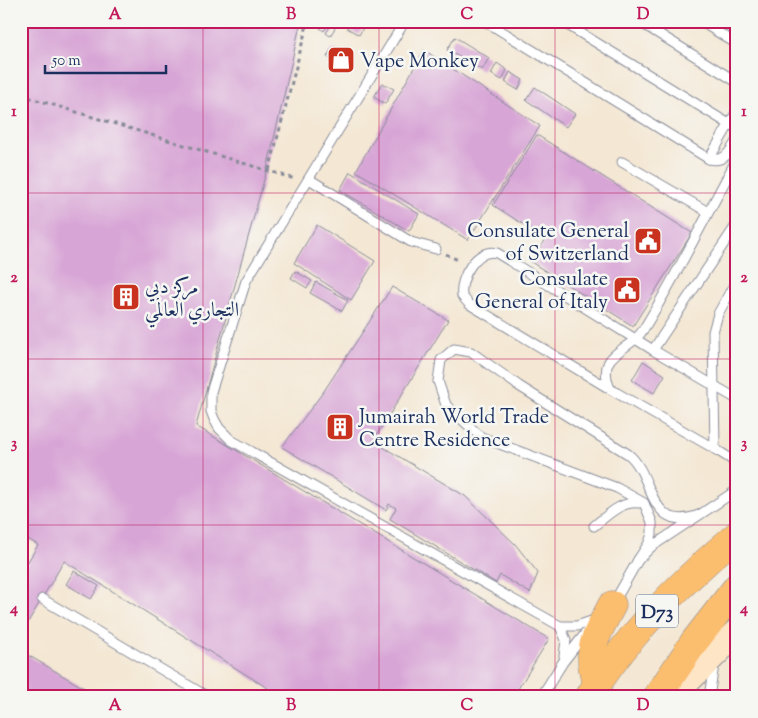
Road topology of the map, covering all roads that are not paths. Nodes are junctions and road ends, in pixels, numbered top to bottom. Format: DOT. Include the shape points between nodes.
graph roads {
  1 [pos="405,21"];
  2 [pos="561,21"];
  3 [pos="638,21"];
  4 [pos="700,21"];
  5 [pos="486,22"];
  6 [pos="737,44"];
  7 [pos="737,82"];
  8 [pos="737,111"];
  9 [pos="729,124"];
  10 [pos="737,140"];
  11 [pos="708,159"];
  12 [pos="737,159"];
  13 [pos="622,162"];
  14 [pos="308,181"];
  15 [pos="708,212"];
  16 [pos="737,224"];
  17 [pos="436,249"];
  18 [pos="737,280"];
  19 [pos="635,339"];
  20 [pos="654,350"];
  21 [pos="712,386"];
  22 [pos="610,389"];
  23 [pos="737,399"];
  24 [pos="715,449"];
  25 [pos="737,467"];
  26 [pos="736,489"];
  27 [pos="644,503"];
  28 [pos="699,515"];
  29 [pos="594,526"];
  30 [pos="737,535"];
  31 [pos="638,560"];
  32 [pos="737,587"];
  33 [pos="42,599"];
  34 [pos="607,611"];
  35 [pos="560,626"];
  36 [pos="737,632"];
  37 [pos="716,653"];
  38 [pos="563,662"];
  39 [pos="593,690"];
  40 [pos="208,697"];
  41 [pos="541,697"];
  42 [pos="657,697"];
  43 [pos="671,697"];
  44 [pos="709,697"];
  1 -- 14 [label="lane"];
  2 -- 9 [label="lane"];
  3 -- 7 [label="lane"];
  4 -- 6 [label="lane"];
  5 -- 11 [label="lane"];
  8 -- 9 [label="lane"];
  9 -- 11 [label="lane"];
  10 -- 11 [label="lane" via="724,158"];
  12 -- 15 [label="lane"];
  13 -- 15 [label="lane"];
  14 -- 17 [label="lane" via="412,242"];
  14 -- 35 [label="lane" via="252,267 240,296 211,392 212,411 219,428 231,440"];
  15 -- 19 [label="lane"];
  16 -- 20 [label="lane"];
  18 -- 21 [label="lane" via="715,323"];
  19 -- 20 [label="lane"];
  19 -- 22 [label="lane" via="610,359 606,374"];
  19 -- 22 [label="lane" via="497,253 481,254 462,285 464,301"];
  20 -- 21 [label="lane"];
  21 -- 23 [label="lane"];
  21 -- 24 [label="lane"];
  22 -- 24 [label="lane"];
  24 -- 25 [label="lane"];
  26 -- 28 [label="lane"];
  27 -- 28 [label="lane" via="617,488 481,437 446,405 438,380 441,360 454,349 471,352 634,459 652,498 663,512 681,520"];
  27 -- 29 [label="lane" via="618,507"];
  27 -- 31 [label="lane" via="652,522 652,534"];
  28 -- 31 [label="lane" via="666,535"];
  30 -- 39 [label="main road, D73" via="671,595"];
  31 -- 34 [label="lane"];
  32 -- 42 [label="main road, D73"];
  33 -- 40 [label="lane"];
  34 -- 35 [label="lane" via="577,626"];
  34 -- 38 [label="lane"];
  34 -- 39 [label="main road" via="592,650"];
  35 -- 38 [label="lane" via="566,647"];
  36 -- 37 [label="main road"];
  37 -- 43 [label="main road"];
  37 -- 44 [label="lane"];
  38 -- 41 [label="lane"];
}
